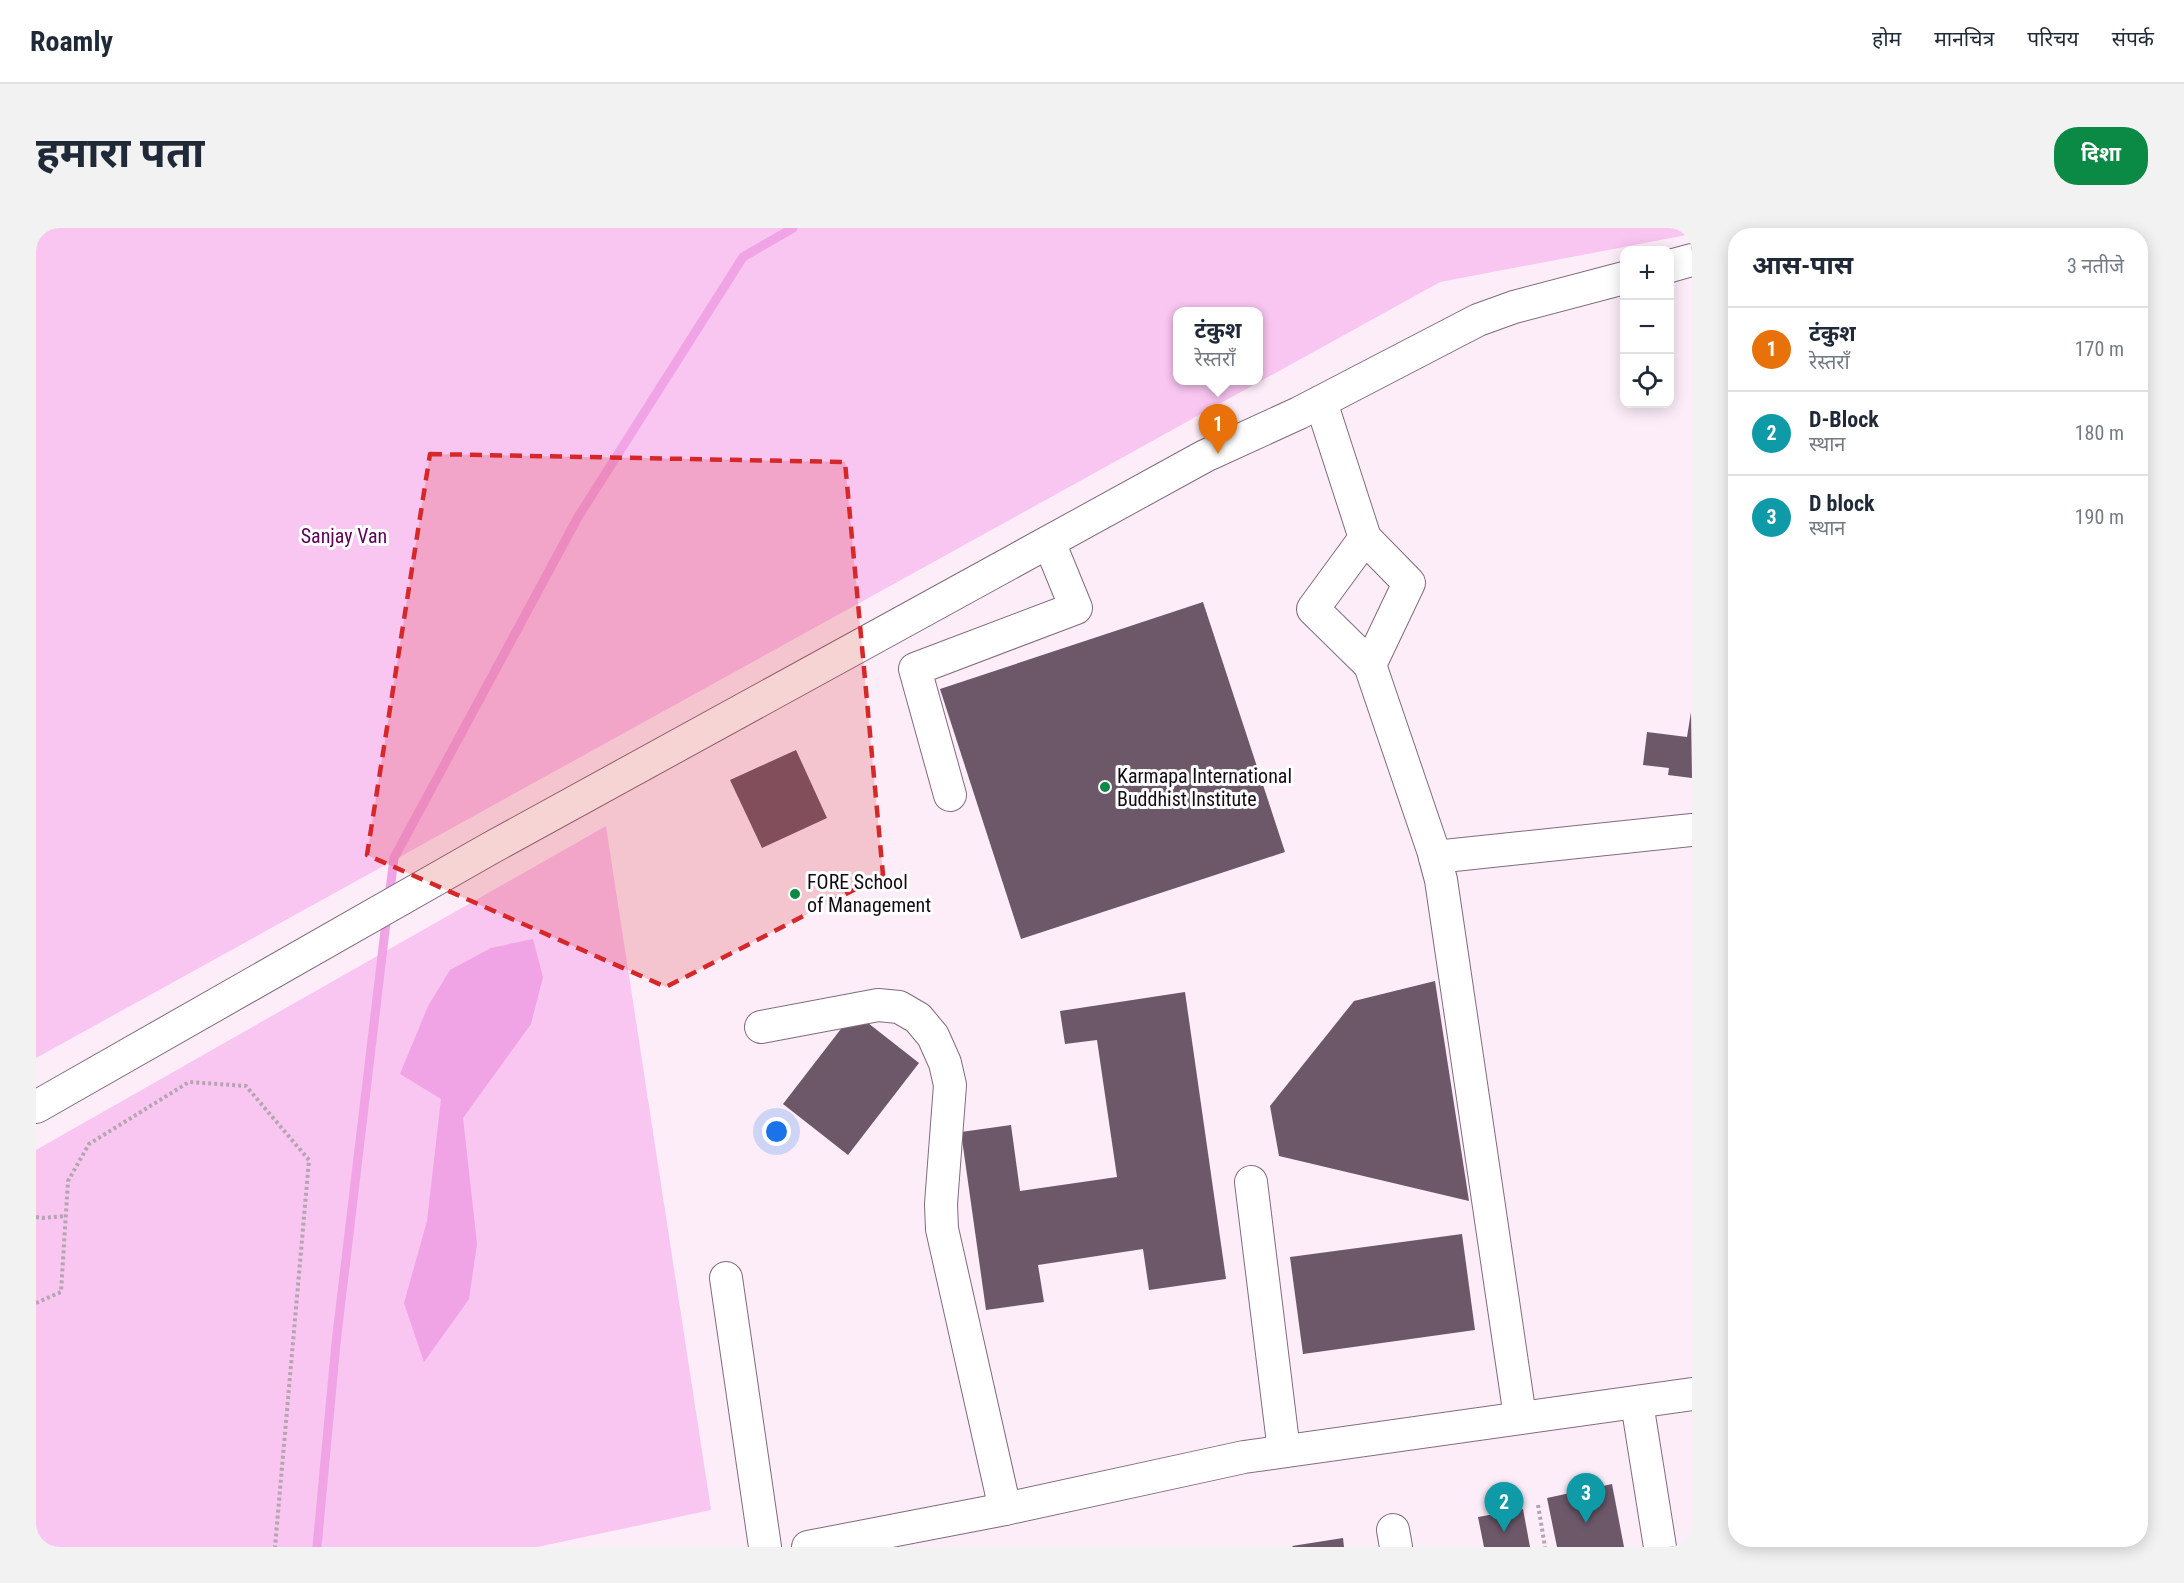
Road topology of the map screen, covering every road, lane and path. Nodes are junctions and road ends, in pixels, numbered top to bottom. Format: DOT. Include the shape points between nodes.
graph roads {
  1 [pos="1692,260"];
  2 [pos="1674,265"];
  3 [pos="1620,279"];
  4 [pos="1321,402"];
  5 [pos="1365,538"];
  6 [pos="1048,542"];
  7 [pos="1370,665"];
  8 [pos="950,795"];
  9 [pos="1692,830"];
  10 [pos="1435,857"];
  11 [pos="761,1027"];
  12 [pos="36,1107"];
  13 [pos="1251,1182"];
  14 [pos="66,1216"];
  15 [pos="36,1217"];
  16 [pos="726,1278"];
  17 [pos="36,1302"];
  18 [pos="1692,1394"];
  19 [pos="1637,1402"];
  20 [pos="1520,1417"];
  21 [pos="1284,1451"];
  22 [pos="1538,1505"];
  23 [pos="1005,1509"];
  24 [pos="275,1547"];
  25 [pos="765,1547"];
  26 [pos="808,1547"];
  27 [pos="1545,1547"];
  28 [pos="1660,1547"];
  1 -- 2 [label="street"];
  3 -- 4 [label="street" via="1478,320"];
  4 -- 5 [label="street"];
  4 -- 6 [label="street" via="1204,456"];
  5 -- 7 [label="street" via="1408,583"];
  5 -- 7 [label="street" via="1313,609"];
  6 -- 8 [label="street" via="1076,608 915,669"];
  6 -- 12 [label="street" via="403,898"];
  7 -- 10 [label="street"];
  9 -- 10 [label="street"];
  10 -- 20 [label="street"];
  11 -- 23 [label="street" via="878,1005 899,1007 918,1018 933,1036 950,1085 942,1229"];
  13 -- 21 [label="street"];
  14 -- 15 [label="path"];
  14 -- 17 [label="path" via="61,1292"];
  14 -- 24 [label="path" via="68,1181 88,1144 189,1082 246,1086 309,1160"];
  16 -- 25 [label="street"];
  18 -- 19 [label="street"];
  19 -- 20 [label="street"];
  19 -- 28 [label="street"];
  20 -- 21 [label="street"];
  21 -- 23 [label="street"];
  22 -- 27 [label="path"];
  23 -- 26 [label="street"];
}
